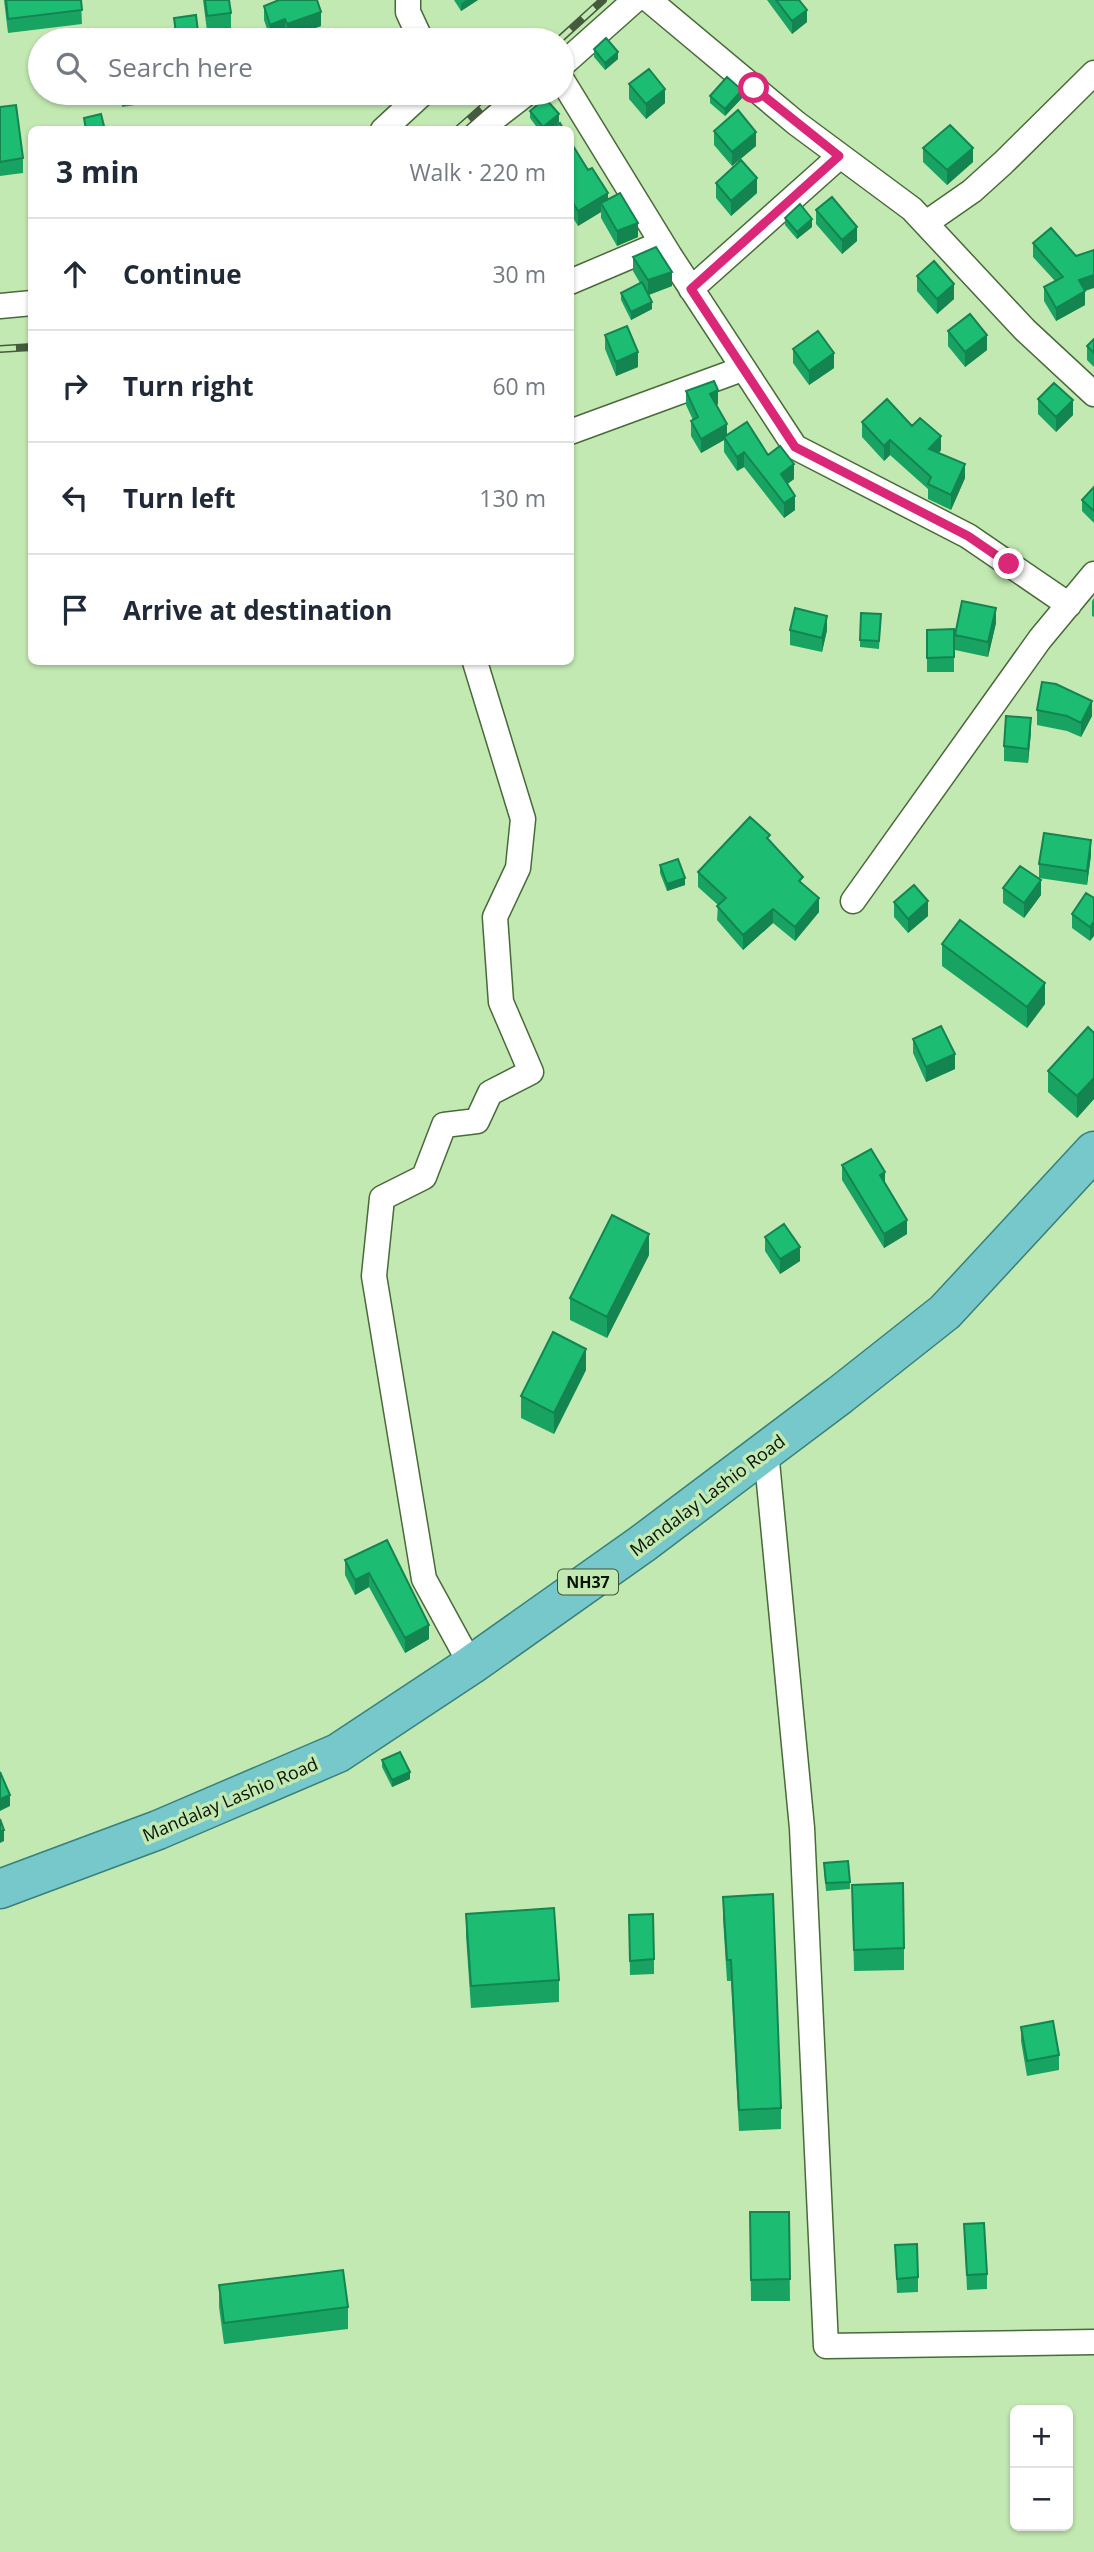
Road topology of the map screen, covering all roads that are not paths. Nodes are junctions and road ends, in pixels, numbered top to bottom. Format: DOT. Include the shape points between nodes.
graph roads {
  1 [pos="408,0"];
  2 [pos="635,0"];
  3 [pos="649,0"];
  4 [pos="415,28"];
  5 [pos="574,54"];
  6 [pos="1094,73"];
  7 [pos="574,100"];
  8 [pos="410,105"];
  9 [pos="512,105"];
  10 [pos="387,126"];
  11 [pos="485,126"];
  12 [pos="839,156"];
  13 [pos="926,223"];
  14 [pos="662,243"];
  15 [pos="574,280"];
  16 [pos="691,289"];
  17 [pos="28,303"];
  18 [pos="0,306"];
  19 [pos="742,369"];
  20 [pos="1094,394"];
  21 [pos="574,431"];
  22 [pos="1094,574"];
  23 [pos="1069,605"];
  24 [pos="476,665"];
  25 [pos="853,901"];
  26 [pos="1094,1151"];
  27 [pos="766,1451"];
  28 [pos="471,1665"];
  29 [pos="0,1889"];
  30 [pos="1094,2342"];
  1 -- 4 [label="street"];
  2 -- 5 [label="street"];
  3 -- 12 [label="street"];
  6 -- 13 [label="street" via="972,191"];
  7 -- 14 [label="street"];
  8 -- 10 [label="street"];
  9 -- 11 [label="street"];
  12 -- 13 [label="street"];
  12 -- 16 [label="street"];
  13 -- 20 [label="street" via="1025,330"];
  14 -- 15 [label="street"];
  14 -- 16 [label="street"];
  16 -- 19 [label="street"];
  17 -- 18 [label="street"];
  19 -- 21 [label="street"];
  19 -- 23 [label="street" via="795,447 968,536"];
  22 -- 23 [label="street"];
  23 -- 25 [label="street"];
  24 -- 28 [label="street" via="523,819 518,868 495,917 501,1002 531,1072 490,1093 477,1121 444,1125 424,1177 382,1198 374,1276 424,1579"];
  26 -- 27 [label="highway, Mandalay Lashio Road / NH37" via="945,1312"];
  27 -- 28 [label="highway, Mandalay Lashio Road / NH37"];
  27 -- 30 [label="street" via="802,1828 826,2347"];
  28 -- 29 [label="highway, Mandalay Lashio Road / NH37" via="338,1753 158,1830"];
}
